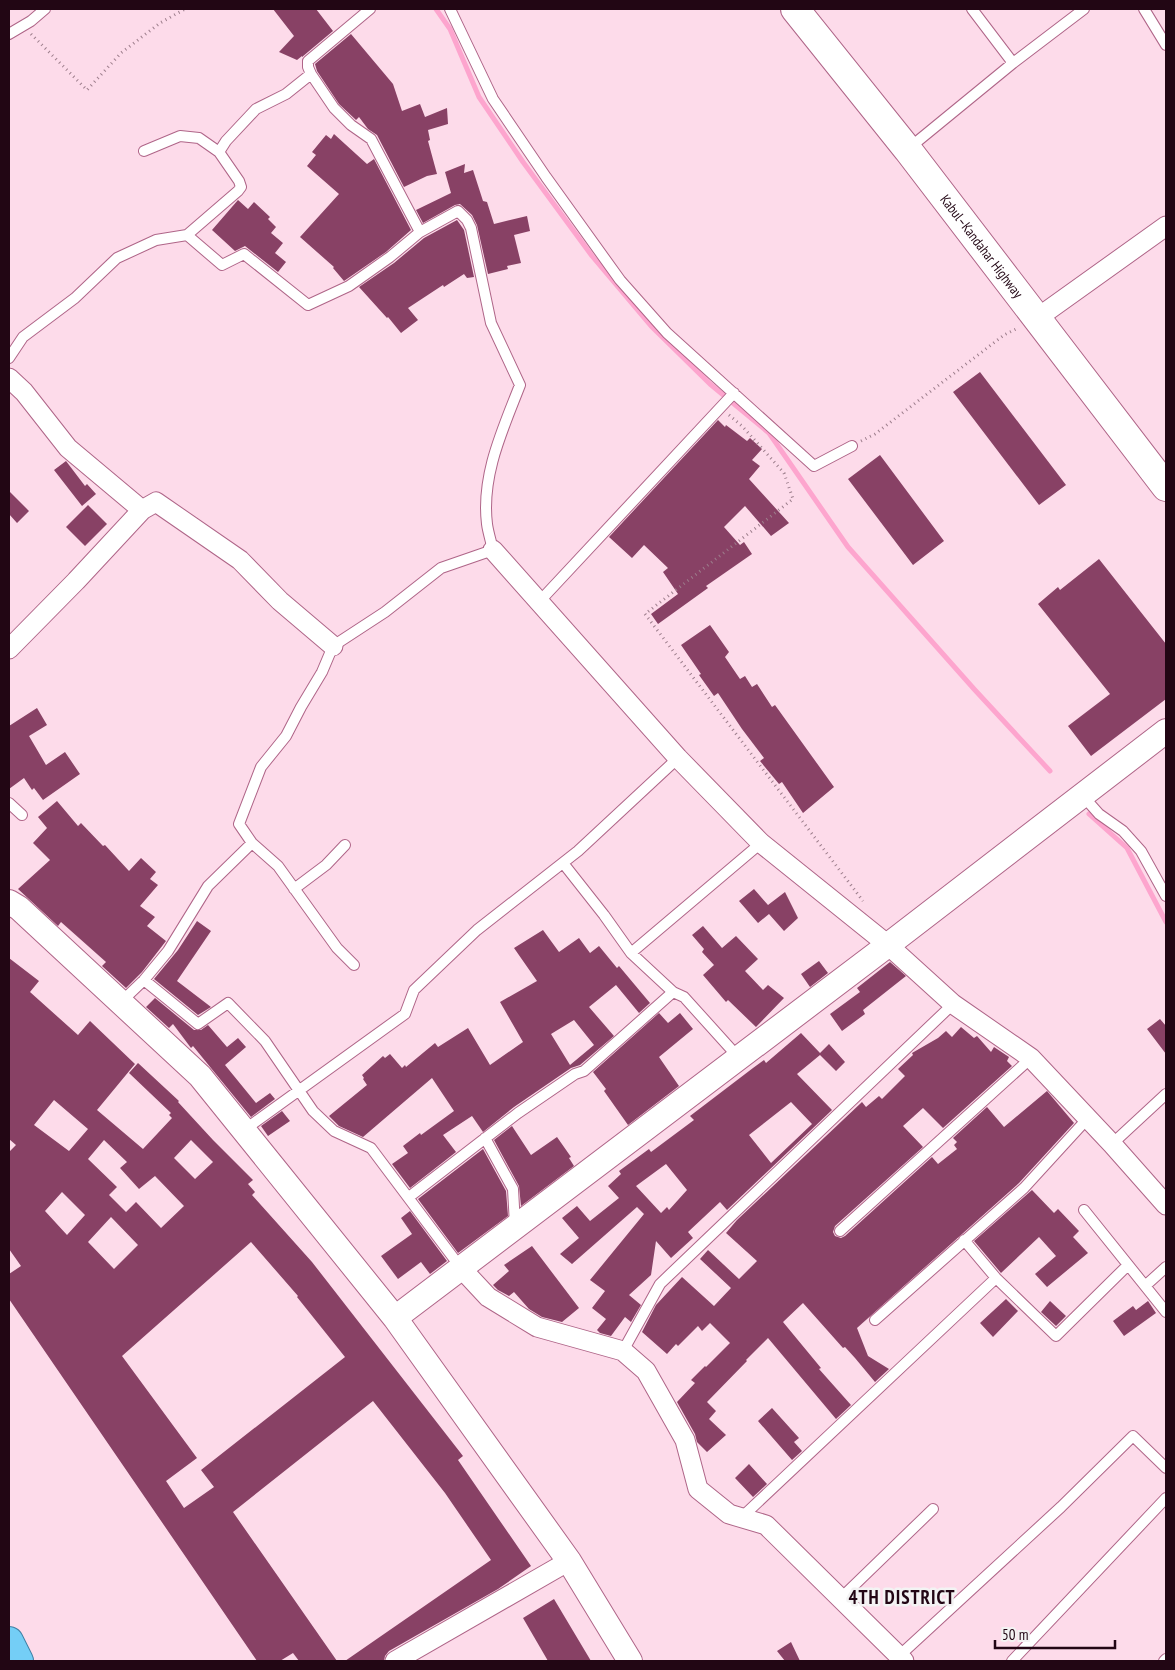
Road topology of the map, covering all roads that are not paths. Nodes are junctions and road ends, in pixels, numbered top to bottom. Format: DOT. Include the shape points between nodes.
graph roads {
  1 [pos="45,9"];
  2 [pos="370,9"];
  3 [pos="450,9"];
  4 [pos="795,9"];
  5 [pos="972,9"];
  6 [pos="1084,9"];
  7 [pos="1144,9"];
  8 [pos="9,34"];
  9 [pos="1166,45"];
  10 [pos="1013,63"];
  11 [pos="311,74"];
  12 [pos="144,150"];
  13 [pos="908,150"];
  14 [pos="219,152"];
  15 [pos="1166,226"];
  16 [pos="420,232"];
  17 [pos="187,235"];
  18 [pos="1036,318"];
  19 [pos="9,358"];
  20 [pos="9,378"];
  21 [pos="734,393"];
  22 [pos="852,446"];
  23 [pos="1166,487"];
  24 [pos="142,510"];
  25 [pos="493,550"];
  26 [pos="539,602"];
  27 [pos="333,646"];
  28 [pos="9,649"];
  29 [pos="1166,732"];
  30 [pos="678,758"];
  31 [pos="1083,796"];
  32 [pos="9,803"];
  33 [pos="22,815"];
  34 [pos="252,843"];
  35 [pos="762,843"];
  36 [pos="345,845"];
  37 [pos="562,863"];
  38 [pos="294,889"];
  39 [pos="1166,896"];
  40 [pos="9,902"];
  41 [pos="888,945"];
  42 [pos="631,954"];
  43 [pos="354,965"];
  44 [pos="144,980"];
  45 [pos="673,992"];
  46 [pos="120,1003"];
  47 [pos="953,1004"];
  48 [pos="739,1058"];
  49 [pos="1031,1058"];
  50 [pos="298,1091"];
  51 [pos="1166,1094"];
  52 [pos="1088,1118"];
  53 [pos="244,1130"];
  54 [pos="484,1138"];
  55 [pos="1112,1144"];
  56 [pos="409,1197"];
  57 [pos="1166,1205"];
  58 [pos="1084,1210"];
  59 [pos="516,1226"];
  60 [pos="840,1230"];
  61 [pos="964,1240"];
  62 [pos="1128,1264"];
  63 [pos="1166,1267"];
  64 [pos="461,1268"];
  65 [pos="996,1278"];
  66 [pos="1146,1286"];
  67 [pos="1166,1312"];
  68 [pos="396,1318"];
  69 [pos="875,1320"];
  70 [pos="623,1351"];
  71 [pos="1166,1468"];
  72 [pos="1166,1498"];
  73 [pos="933,1509"];
  74 [pos="741,1518"];
  75 [pos="569,1561"];
  76 [pos="840,1599"];
  77 [pos="9,1641"];
  78 [pos="901,1659"];
  79 [pos="1166,1659"];
  80 [pos="19,1661"];
  81 [pos="396,1661"];
  82 [pos="630,1661"];
  83 [pos="1012,1661"];
  84 [pos="1164,1661"];
  1 -- 8 [label="lane"];
  2 -- 11 [label="lane" via="308,61"];
  3 -- 21 [label="lane" via="493,99 620,280 666,333"];
  4 -- 13 [label="main road, Kabul–Kandahar Highway"];
  5 -- 10 [label="lane"];
  6 -- 10 [label="lane"];
  7 -- 9 [label="lane"];
  10 -- 13 [label="lane"];
  11 -- 14 [label="lane" via="286,94 256,109"];
  11 -- 16 [label="lane" via="334,108 372,139"];
  12 -- 14 [label="lane" via="180,136 199,138"];
  13 -- 18 [label="main road, Kabul–Kandahar Highway"];
  14 -- 17 [label="lane" via="241,187"];
  15 -- 18 [label="street"];
  16 -- 17 [label="lane" via="349,286 308,305 244,254 222,265"];
  16 -- 25 [label="lane" via="458,212 467,220 491,323 520,385 498,442 487,489 487,524"];
  17 -- 19 [label="lane" via="156,240 117,258 75,298 23,338"];
  18 -- 23 [label="main road, Kabul–Kandahar Highway"];
  20 -- 24 [label="street" via="68,448"];
  21 -- 22 [label="lane" via="814,466"];
  21 -- 26 [label="lane"];
  24 -- 27 [label="street" via="156,502 240,560 280,601"];
  24 -- 28 [label="street"];
  25 -- 26 [label="street"];
  25 -- 27 [label="lane" via="441,568 385,612"];
  26 -- 30 [label="street"];
  27 -- 34 [label="lane" via="286,736 261,767 239,824"];
  29 -- 31 [label="street"];
  30 -- 35 [label="street"];
  30 -- 37 [label="lane"];
  31 -- 39 [label="lane" via="1142,851"];
  31 -- 41 [label="street"];
  32 -- 33 [label="lane"];
  34 -- 38 [label="lane" via="278,866"];
  34 -- 44 [label="lane" via="208,886 168,951"];
  35 -- 41 [label="street"];
  35 -- 42 [label="lane"];
  36 -- 38 [label="lane" via="326,866"];
  37 -- 42 [label="lane"];
  37 -- 50 [label="lane" via="477,930 414,990 405,1014"];
  38 -- 43 [label="lane" via="337,948"];
  40 -- 46 [label="street"];
  41 -- 47 [label="street"];
  41 -- 48 [label="street"];
  42 -- 45 [label="lane"];
  44 -- 46 [label="lane"];
  44 -- 50 [label="lane" via="198,1024 228,1003 265,1041"];
  45 -- 48 [label="lane" via="684,997"];
  45 -- 54 [label="lane" via="584,1071"];
  46 -- 53 [label="street" via="200,1076"];
  47 -- 49 [label="street"];
  47 -- 70 [label="lane" via="660,1284"];
  48 -- 59 [label="street"];
  49 -- 52 [label="street"];
  49 -- 60 [label="lane"];
  50 -- 53 [label="lane"];
  50 -- 56 [label="lane" via="334,1131 372,1148"];
  51 -- 55 [label="lane"];
  52 -- 55 [label="street"];
  52 -- 61 [label="lane" via="1024,1188"];
  53 -- 68 [label="street"];
  54 -- 56 [label="lane"];
  54 -- 59 [label="lane" via="513,1189"];
  55 -- 57 [label="street"];
  56 -- 64 [label="lane"];
  58 -- 62 [label="lane"];
  59 -- 64 [label="street"];
  61 -- 65 [label="lane"];
  61 -- 69 [label="lane"];
  62 -- 65 [label="lane" via="1056,1336"];
  62 -- 66 [label="lane"];
  63 -- 66 [label="lane"];
  64 -- 68 [label="street"];
  64 -- 70 [label="street" via="488,1297 537,1327"];
  65 -- 74 [label="lane"];
  66 -- 67 [label="lane"];
  68 -- 75 [label="street"];
  70 -- 74 [label="street" via="646,1371 685,1440 698,1489 729,1514"];
  71 -- 78 [label="lane" via="1133,1436"];
  72 -- 83 [label="lane"];
  73 -- 76 [label="lane"];
  74 -- 76 [label="street" via="766,1525"];
  75 -- 81 [label="street"];
  75 -- 82 [label="street"];
  76 -- 78 [label="street"];
  77 -- 80 [label="highway"];
  79 -- 84 [label="lane"];
}
